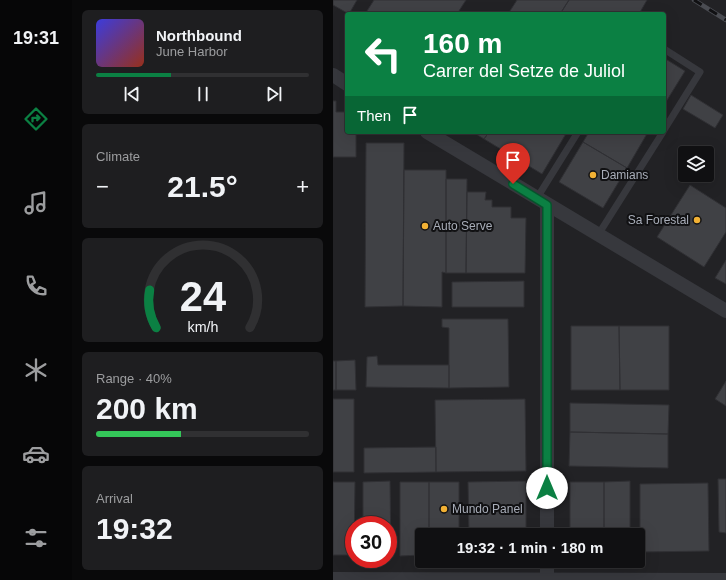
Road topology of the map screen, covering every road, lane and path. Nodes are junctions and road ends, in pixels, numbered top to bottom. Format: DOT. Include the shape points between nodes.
graph roads {
  1 [pos="666,50"];
  2 [pos="333,75"];
  3 [pos="345,83"];
  4 [pos="666,126"];
  5 [pos="430,134"];
  6 [pos="577,134"];
  7 [pos="661,134"];
  8 [pos="542,202"];
  9 [pos="598,235"];
  10 [pos="726,311"];
  11 [pos="547,528"];
  12 [pos="547,568"];
  13 [pos="333,579"];
  14 [pos="547,580"];
  15 [pos="726,580"];
  1 -- 4 [label="lane" via="700,72"];
  2 -- 3 [label="street"];
  5 -- 8 [label="street"];
  6 -- 8 [label="lane"];
  7 -- 9 [label="lane"];
  8 -- 9 [label="street"];
  8 -- 11 [label="street"];
  9 -- 10 [label="street"];
  12 -- 14 [label="street"];
  13 -- 14 [label="street"];
  14 -- 15 [label="street"];
}
